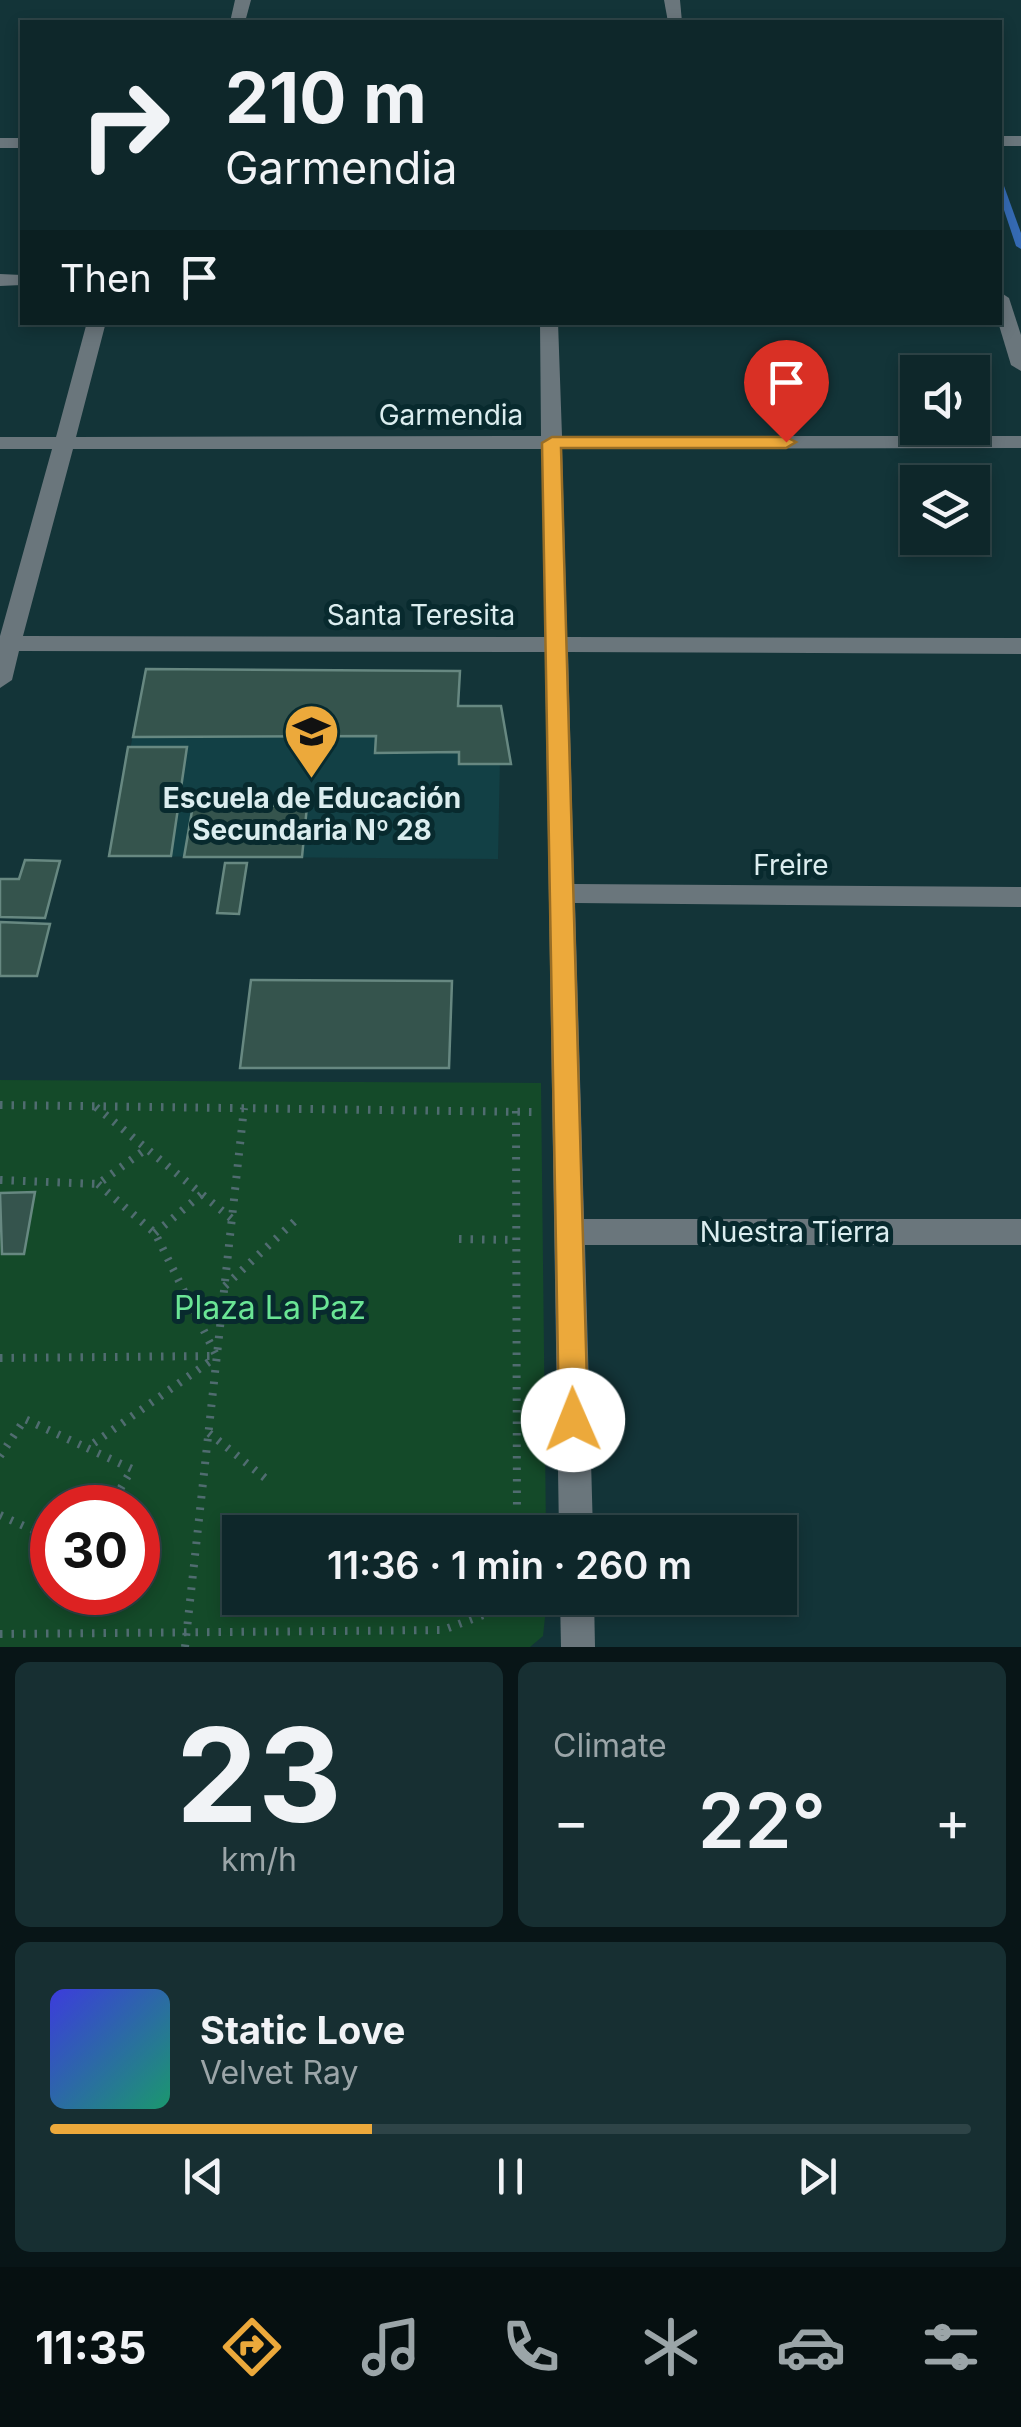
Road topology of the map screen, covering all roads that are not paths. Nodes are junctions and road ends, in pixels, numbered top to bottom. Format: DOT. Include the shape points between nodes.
graph roads {
  1 [pos="1002,304"];
  2 [pos="96,325"];
  3 [pos="549,325"];
  4 [pos="1021,365"];
  5 [pos="0,442"];
  6 [pos="62,442"];
  7 [pos="1021,442"];
  8 [pos="552,443"];
  9 [pos="5,644"];
  10 [pos="556,645"];
  11 [pos="1021,646"];
  12 [pos="0,680"];
  13 [pos="561,893"];
  14 [pos="1021,897"];
  15 [pos="569,1232"];
  16 [pos="1021,1232"];
  17 [pos="576,1515"];
  18 [pos="577,1615"];
  19 [pos="578,1647"];
  1 -- 4 [label="street"];
  2 -- 6 [label="street"];
  3 -- 8 [label="street"];
  5 -- 6 [label="street, Garmendia"];
  6 -- 8 [label="street, Garmendia"];
  6 -- 9 [label="street"];
  7 -- 8 [label="street, Garmendia"];
  8 -- 10 [label="street"];
  9 -- 10 [label="street, Santa Teresita"];
  9 -- 12 [label="street"];
  10 -- 11 [label="street, Santa Teresita"];
  10 -- 13 [label="street"];
  13 -- 14 [label="street, Freire"];
  13 -- 15 [label="street"];
  15 -- 16 [label="street, Nuestra Tierra"];
  15 -- 17 [label="street"];
  18 -- 19 [label="street"];
}
